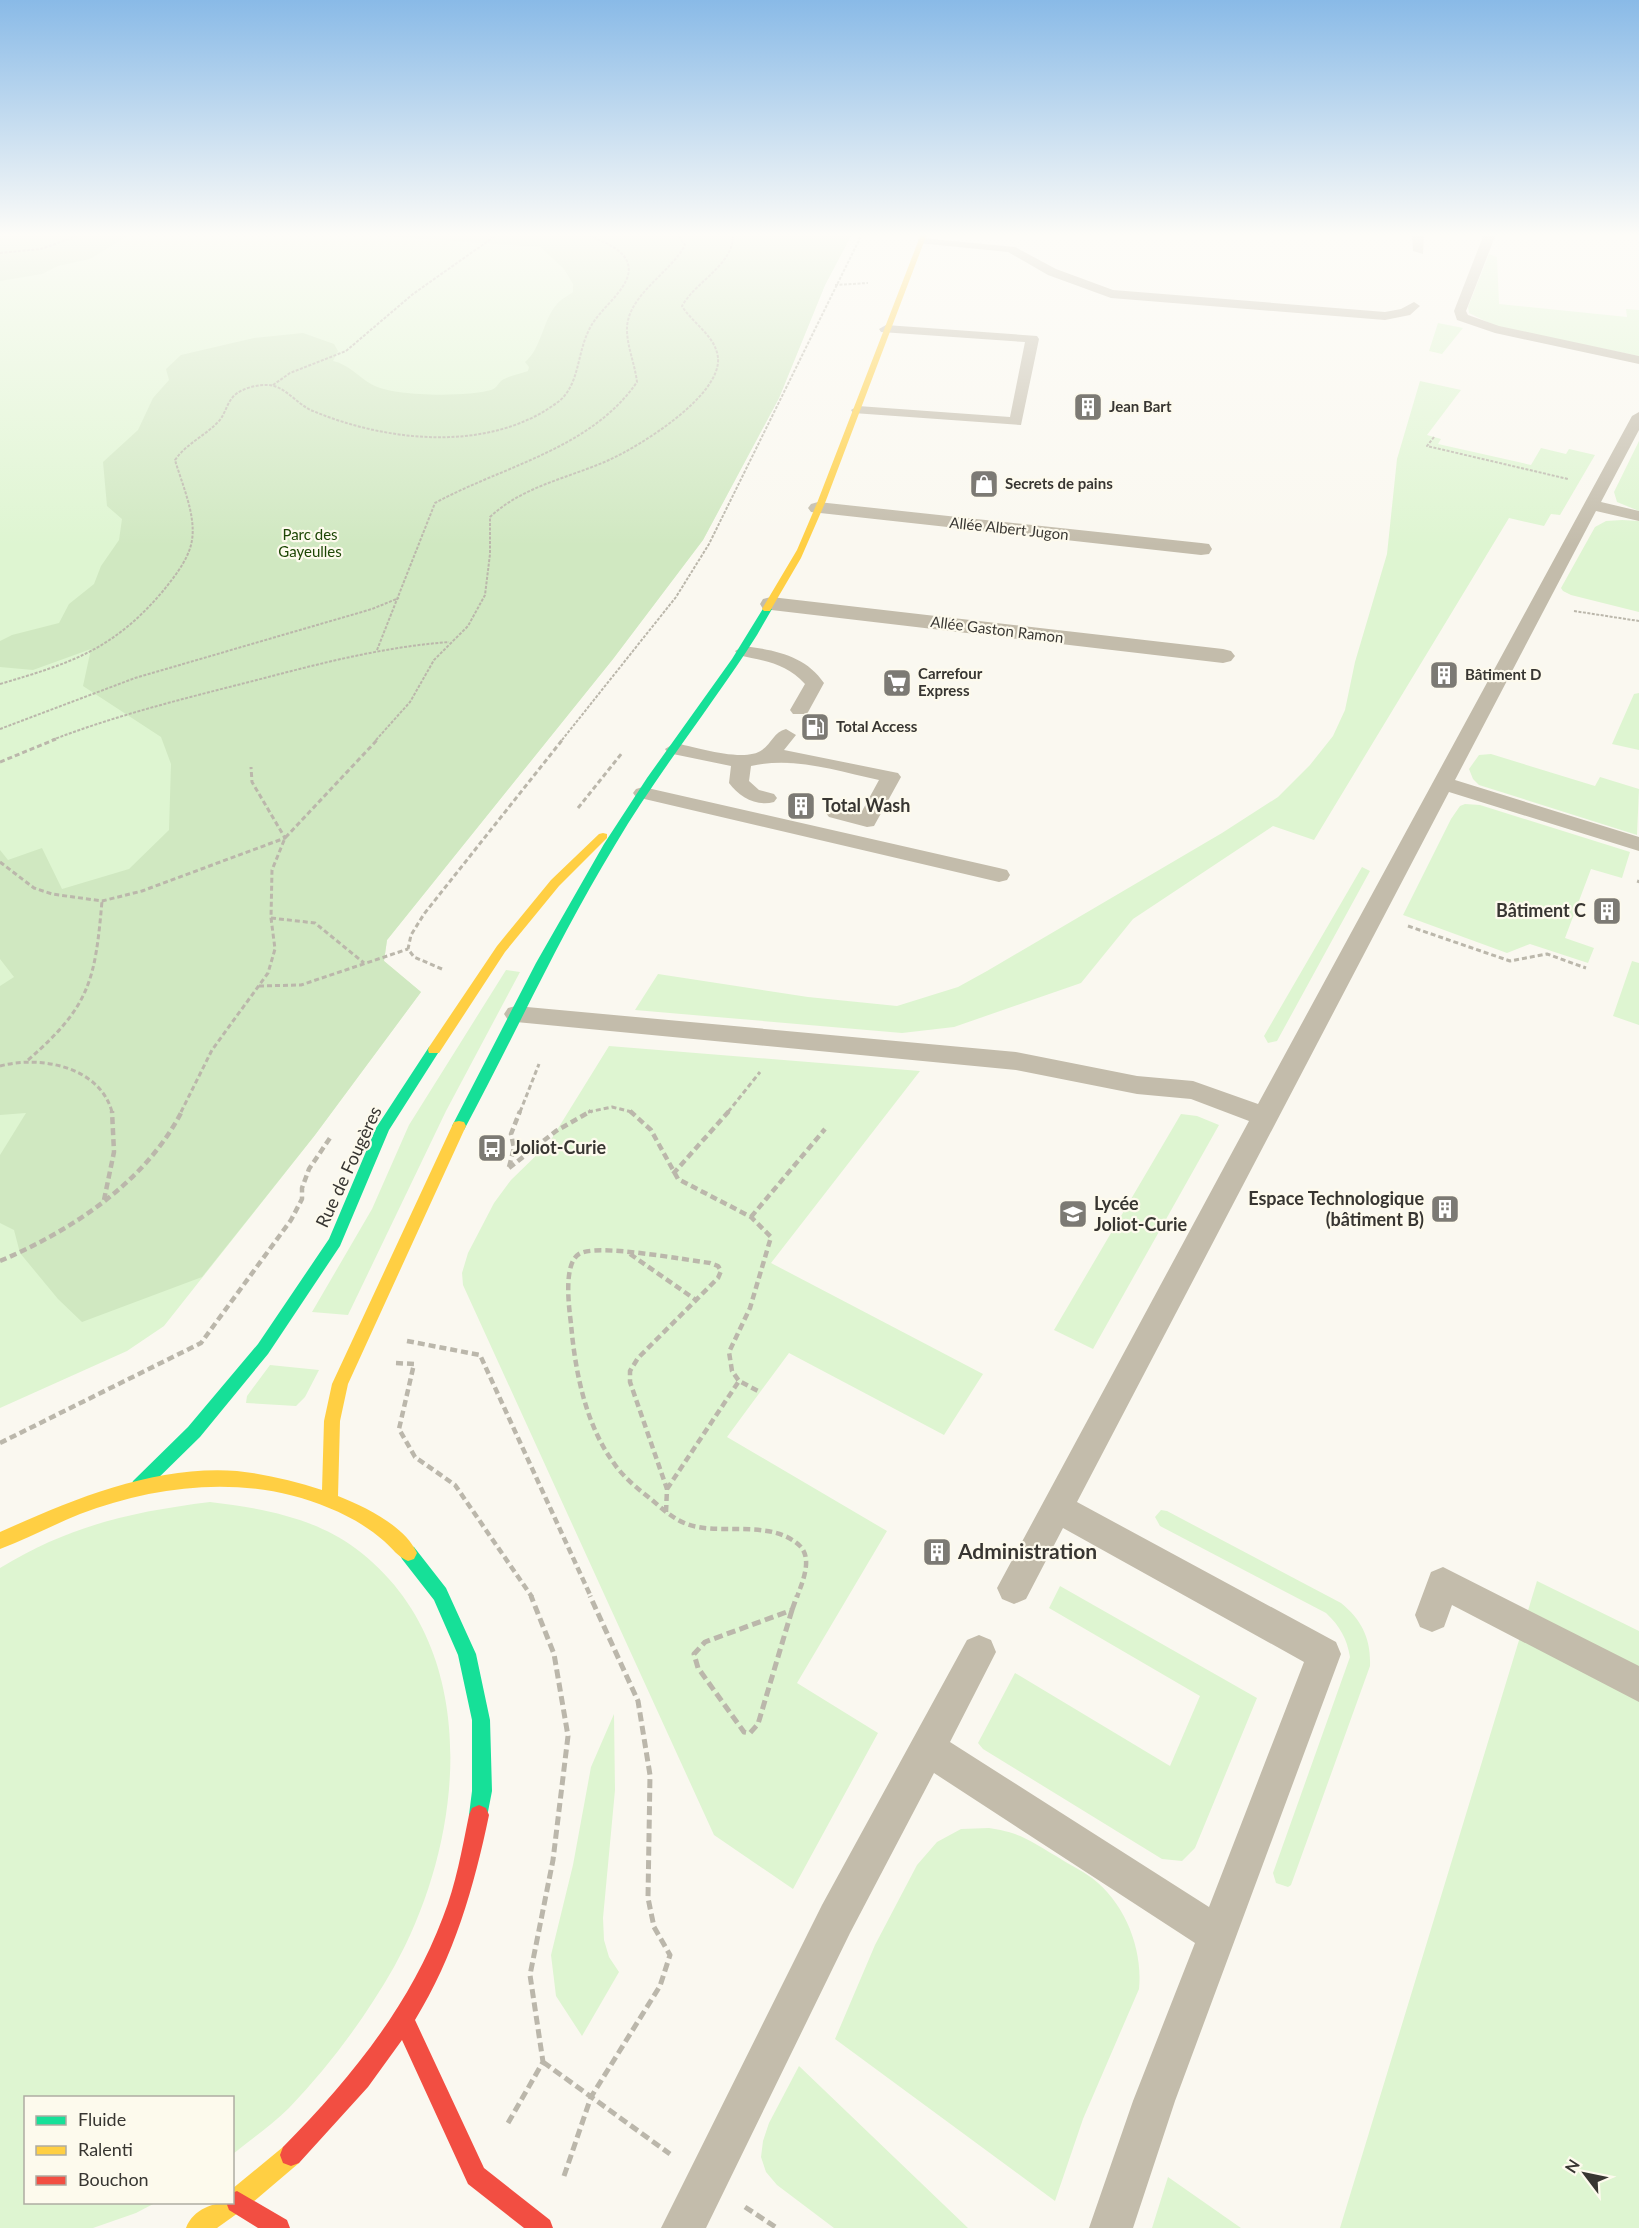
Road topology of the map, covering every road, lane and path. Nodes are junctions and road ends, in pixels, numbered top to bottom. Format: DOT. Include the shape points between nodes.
graph roads {
  1 [pos="361,338"];
  2 [pos="585,338"];
  3 [pos="629,338"];
  4 [pos="708,338"];
  5 [pos="810,338"];
  6 [pos="883,338"];
  7 [pos="1017,338"];
  8 [pos="1537,338"];
  9 [pos="1639,360"];
  10 [pos="272,385"];
  11 [pos="858,410"];
  12 [pos="1639,416"];
  13 [pos="1434,437"];
  14 [pos="1597,496"];
  15 [pos="818,508"];
  16 [pos="1639,516"];
  17 [pos="1201,549"];
  18 [pos="399,598"];
  19 [pos="771,604"];
  20 [pos="1538,606"];
  21 [pos="1639,621"];
  22 [pos="450,642"];
  23 [pos="377,650"];
  24 [pos="744,651"];
  25 [pos="1223,656"];
  26 [pos="0,684"];
  27 [pos="800,710"];
  28 [pos="0,729"];
  29 [pos="786,735"];
  30 [pos="627,748"];
  31 [pos="675,749"];
  32 [pos="768,756"];
  33 [pos="0,762"];
  34 [pos="741,762"];
  35 [pos="251,767"];
  36 [pos="1443,783"];
  37 [pos="767,798"];
  38 [pos="639,800"];
  39 [pos="574,813"];
  40 [pos="836,813"];
  41 [pos="285,838"];
  42 [pos="1639,844"];
  43 [pos="0,862"];
  44 [pos="999,874"];
  45 [pos="102,901"];
  46 [pos="1373,914"];
  47 [pos="271,918"];
  48 [pos="408,949"];
  49 [pos="365,963"];
  50 [pos="1586,968"];
  51 [pos="444,970"];
  52 [pos="258,987"];
  53 [pos="516,1014"];
  54 [pos="28,1061"];
  55 [pos="0,1066"];
  56 [pos="761,1069"];
  57 [pos="1265,1117"];
  58 [pos="825,1129"];
  59 [pos="508,1168"];
  60 [pos="673,1174"];
  61 [pos="104,1201"];
  62 [pos="751,1217"];
  63 [pos="629,1253"];
  64 [pos="0,1261"];
  65 [pos="696,1300"];
  66 [pos="363,1334"];
  67 [pos="201,1343"];
  68 [pos="739,1382"];
  69 [pos="760,1392"];
  70 [pos="0,1443"];
  71 [pos="139,1486"];
  72 [pos="666,1489"];
  73 [pos="330,1499"];
  74 [pos="1056,1508"];
  75 [pos="666,1512"];
  76 [pos="0,1541"];
  77 [pos="1014,1588"];
  78 [pos="792,1610"];
  79 [pos="1432,1615"];
  80 [pos="979,1652"];
  81 [pos="1639,1685"];
  82 [pos="928,1748"];
  83 [pos="1217,1935"];
  84 [pos="404,2021"];
  85 [pos="543,2062"];
  86 [pos="591,2097"];
  87 [pos="708,2182"];
  88 [pos="562,2184"];
  89 [pos="237,2202"];
  90 [pos="234,2204"];
  91 [pos="234,2204"];
  92 [pos="197,2228"];
  93 [pos="279,2228"];
  94 [pos="542,2228"];
  95 [pos="682,2228"];
  96 [pos="777,2228"];
  97 [pos="1111,2228"];
  1 -- 10 [label="path" via="345,351 290,373"];
  2 -- 10 [label="path" via="574,380 561,400 522,422 476,433 381,430 302,406"];
  3 -- 18 [label="path" via="637,381 624,401 604,420 568,442 435,503"];
  4 -- 22 [label="path" via="718,356 717,371 708,388 667,423 612,459 498,507 490,517 485,595 468,626"];
  5 -- 48 [label="path" via="709,544 676,597 424,914 411,935"];
  6 -- 11 [label="main road"];
  7 -- 11 [label="lane" via="1032,339 1016,422"];
  8 -- 9 [label="lane"];
  10 -- 26 [label="path" via="248,389 233,397 219,420 181,449 175,460 193,538 178,573 155,601 104,646"];
  11 -- 15 [label="main road"];
  12 -- 14 [label="lane"];
  13 -- 14 [label="path" via="1426,446"];
  14 -- 16 [label="lane"];
  14 -- 20 [label="lane"];
  15 -- 17 [label="street, Allée Albert Jugon"];
  15 -- 19 [label="main road"];
  18 -- 23 [label="path"];
  18 -- 28 [label="path" via="135,678"];
  19 -- 24 [label="main road"];
  19 -- 25 [label="street, Allée Gaston Ramon"];
  20 -- 21 [label="path"];
  20 -- 36 [label="lane"];
  22 -- 23 [label="path"];
  22 -- 41 [label="path" via="434,660 410,702"];
  23 -- 33 [label="path" via="126,713"];
  24 -- 27 [label="lane" via="778,657 802,667 815,683"];
  24 -- 31 [label="main road"];
  29 -- 32 [label="lane"];
  30 -- 39 [label="path"];
  31 -- 34 [label="lane"];
  31 -- 38 [label="main road"];
  32 -- 34 [label="lane"];
  32 -- 40 [label="lane" via="792,756 891,777 867,820"];
  34 -- 37 [label="lane" via="739,783 752,794"];
  35 -- 41 [label="path" via="252,782"];
  36 -- 42 [label="lane"];
  36 -- 46 [label="lane"];
  38 -- 44 [label="lane"];
  38 -- 53 [label="main road"];
  38 -- 71 [label="main road, Rue de Fougères" via="555,883 501,949 383,1128 335,1242 263,1349 194,1432"];
  41 -- 45 [label="path" via="142,891"];
  41 -- 47 [label="path" via="272,870"];
  43 -- 45 [label="path" via="34,888"];
  45 -- 54 [label="path" via="99,934 79,1005 57,1034"];
  46 -- 50 [label="path" via="1510,961 1547,954"];
  46 -- 57 [label="lane"];
  47 -- 49 [label="path" via="315,923"];
  47 -- 52 [label="path" via="275,949 268,973"];
  48 -- 49 [label="path"];
  48 -- 51 [label="path" via="414,957"];
  49 -- 52 [label="path" via="301,985"];
  52 -- 61 [label="path" via="212,1050 172,1130 137,1173"];
  53 -- 57 [label="lane" via="1016,1061 1137,1085 1193,1090"];
  53 -- 66 [label="main road" via="443,1156"];
  54 -- 55 [label="path"];
  54 -- 61 [label="path" via="89,1077 105,1094 115,1115 115,1155"];
  56 -- 60 [label="path" via="753,1084"];
  57 -- 74 [label="lane"];
  58 -- 62 [label="path"];
  59 -- 60 [label="path" via="575,1116 611,1107 644,1121 658,1140"];
  60 -- 62 [label="path" via="690,1187"];
  61 -- 64 [label="path" via="78,1222"];
  62 -- 68 [label="path" via="771,1237 750,1308 729,1352 732,1371"];
  63 -- 65 [label="path"];
  63 -- 65 [label="path" via="718,1266 722,1271 718,1278"];
  63 -- 75 [label="path" via="595,1249 574,1258 569,1271 570,1330 585,1403 612,1463"];
  65 -- 72 [label="path" via="630,1371 630,1382"];
  66 -- 73 [label="main road" via="340,1384 332,1421"];
  66 -- 86 [label="path" via="480,1355 638,1701 650,1775 648,1898 654,1927 670,1955 660,1986"];
  67 -- 70 [label="path"];
  68 -- 69 [label="path"];
  68 -- 72 [label="path"];
  71 -- 73 [label="main road" via="206,1478 270,1481"];
  71 -- 76 [label="main road" via="62,1510"];
  72 -- 75 [label="path"];
  73 -- 84 [label="main road" via="376,1524 416,1560 448,1604 471,1658 483,1720 483,1789 471,1864 445,1943"];
  74 -- 77 [label="lane"];
  74 -- 83 [label="lane" via="1324,1654"];
  75 -- 78 [label="path" via="695,1528 768,1533 791,1539 802,1548 807,1561"];
  78 -- 78 [label="path" via="705,1642 694,1654 698,1668 744,1732 750,1733 758,1724"];
  79 -- 81 [label="lane" via="1443,1583"];
  80 -- 82 [label="lane"];
  82 -- 83 [label="lane"];
  82 -- 87 [label="lane" via="794,2000"];
  83 -- 97 [label="lane"];
  84 -- 89 [label="main road" via="357,2086 301,2148"];
  84 -- 94 [label="main road" via="476,2176"];
  85 -- 86 [label="path"];
  86 -- 87 [label="path"];
  86 -- 88 [label="path"];
  87 -- 95 [label="lane"];
  87 -- 96 [label="path"];
  89 -- 91 [label="main road"];
  89 -- 93 [label="main road"];
  90 -- 92 [label="main road"];
}
